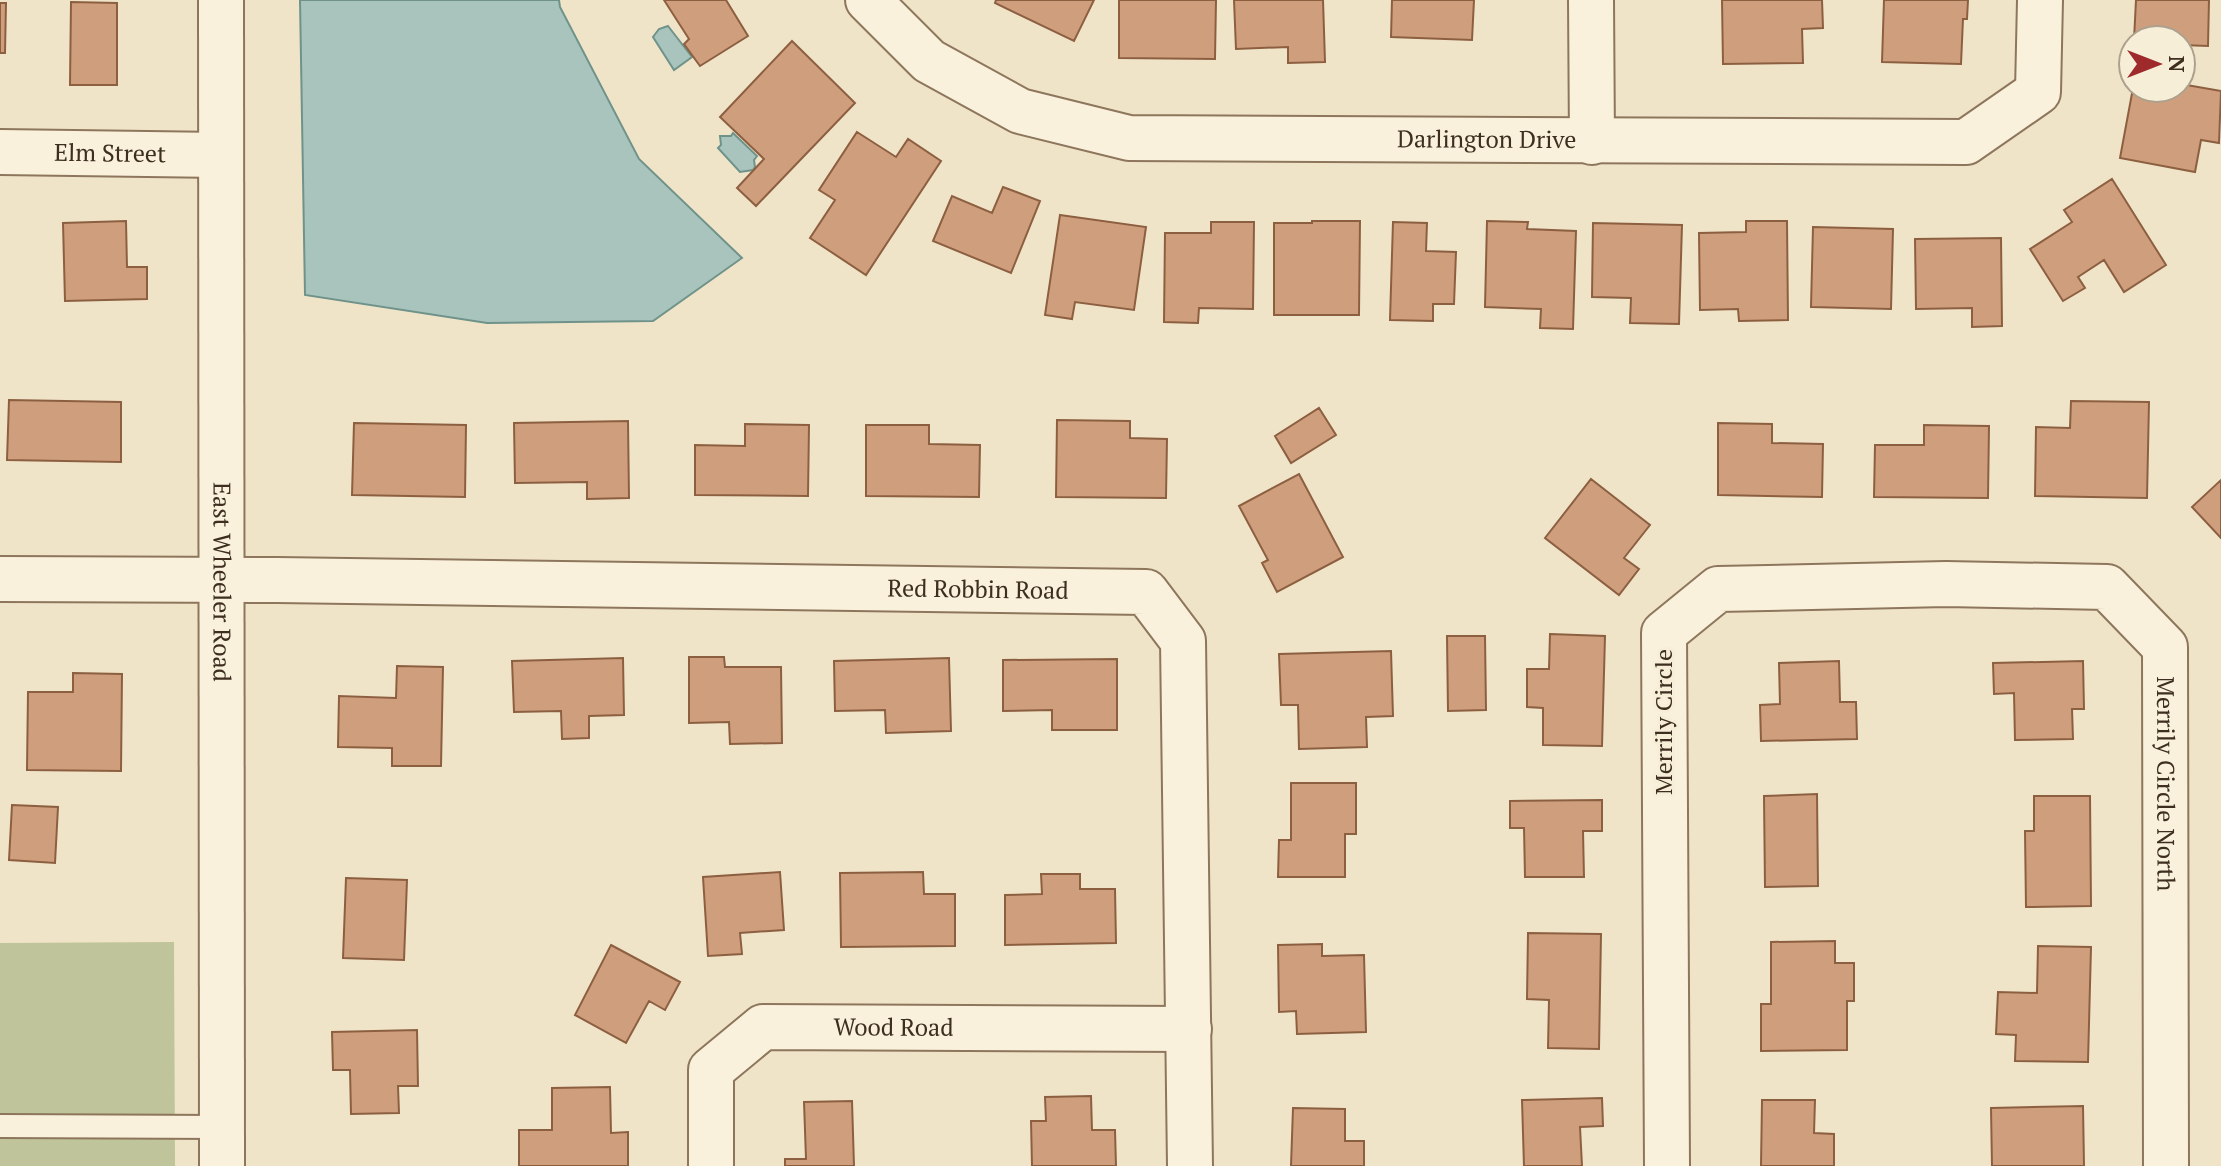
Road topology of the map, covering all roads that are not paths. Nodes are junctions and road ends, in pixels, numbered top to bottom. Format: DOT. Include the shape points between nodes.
graph roads {
  1 [pos="221,0"];
  2 [pos="868,0"];
  3 [pos="1591,0"];
  4 [pos="2040,0"];
  5 [pos="1592,142"];
  6 [pos="0,152"];
  7 [pos="221,155"];
  8 [pos="0,579"];
  9 [pos="222,579"];
  10 [pos="1946,584"];
  11 [pos="1189,1029"];
  12 [pos="0,1126"];
  13 [pos="222,1146"];
  14 [pos="711,1166"];
  15 [pos="1190,1166"];
  16 [pos="1667,1166"];
  17 [pos="2166,1166"];
  1 -- 7 [label="street, East Wheeler Road"];
  2 -- 5 [label="street, Darlington Drive" via="929,61 1020,111 1129,138"];
  3 -- 5 [label="street"];
  4 -- 5 [label="street, Darlington Drive" via="2038,92 1966,142"];
  6 -- 7 [label="street, Elm Street"];
  7 -- 9 [label="street, East Wheeler Road"];
  8 -- 9 [label="street"];
  9 -- 11 [label="street, Red Robbin Road" via="1146,592 1183,641"];
  9 -- 13 [label="street, East Wheeler Road"];
  10 -- 16 [label="street, Merrily Circle" via="1718,589 1664,633"];
  10 -- 17 [label="street, Merrily Circle North" via="2107,587 2165,647"];
  11 -- 14 [label="street, Wood Road" via="763,1027 711,1070"];
  11 -- 15 [label="street, Red Robbin Road"];
  12 -- 13 [label="lane"];
}
